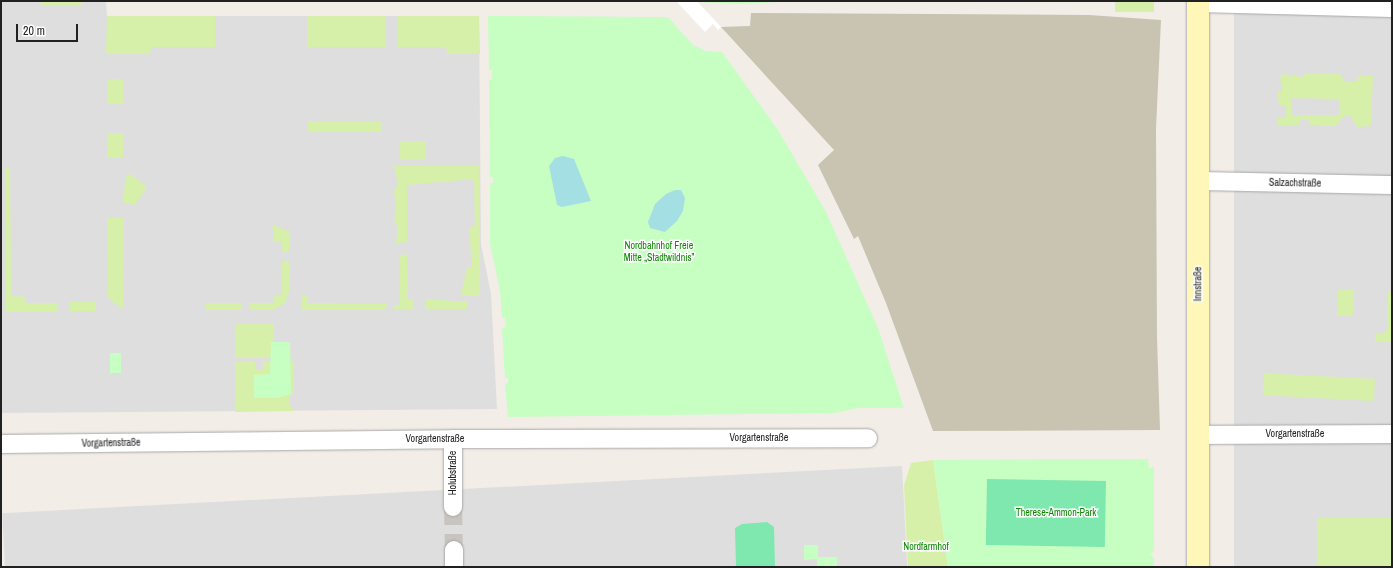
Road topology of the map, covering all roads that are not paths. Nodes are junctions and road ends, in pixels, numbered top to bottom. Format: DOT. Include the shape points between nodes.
graph roads {
  1 [pos="1198,2"];
  2 [pos="1392,8"];
  3 [pos="1198,181"];
  4 [pos="1392,185"];
  5 [pos="1392,434"];
  6 [pos="1198,435"];
  7 [pos="868,438"];
  8 [pos="453,439"];
  9 [pos="1,444"];
  10 [pos="453,507"];
  11 [pos="1198,567"];
  1 -- 2 [label="street"];
  1 -- 3 [label="main road, Innstraße"];
  3 -- 4 [label="street, Salzachstraße"];
  3 -- 6 [label="main road, Innstraße"];
  5 -- 6 [label="street, Vorgartenstraße"];
  6 -- 11 [label="main road, Innstraße"];
  7 -- 8 [label="street, Vorgartenstraße"];
  8 -- 9 [label="street, Vorgartenstraße"];
  8 -- 10 [label="street, Holubstraße"];
}
